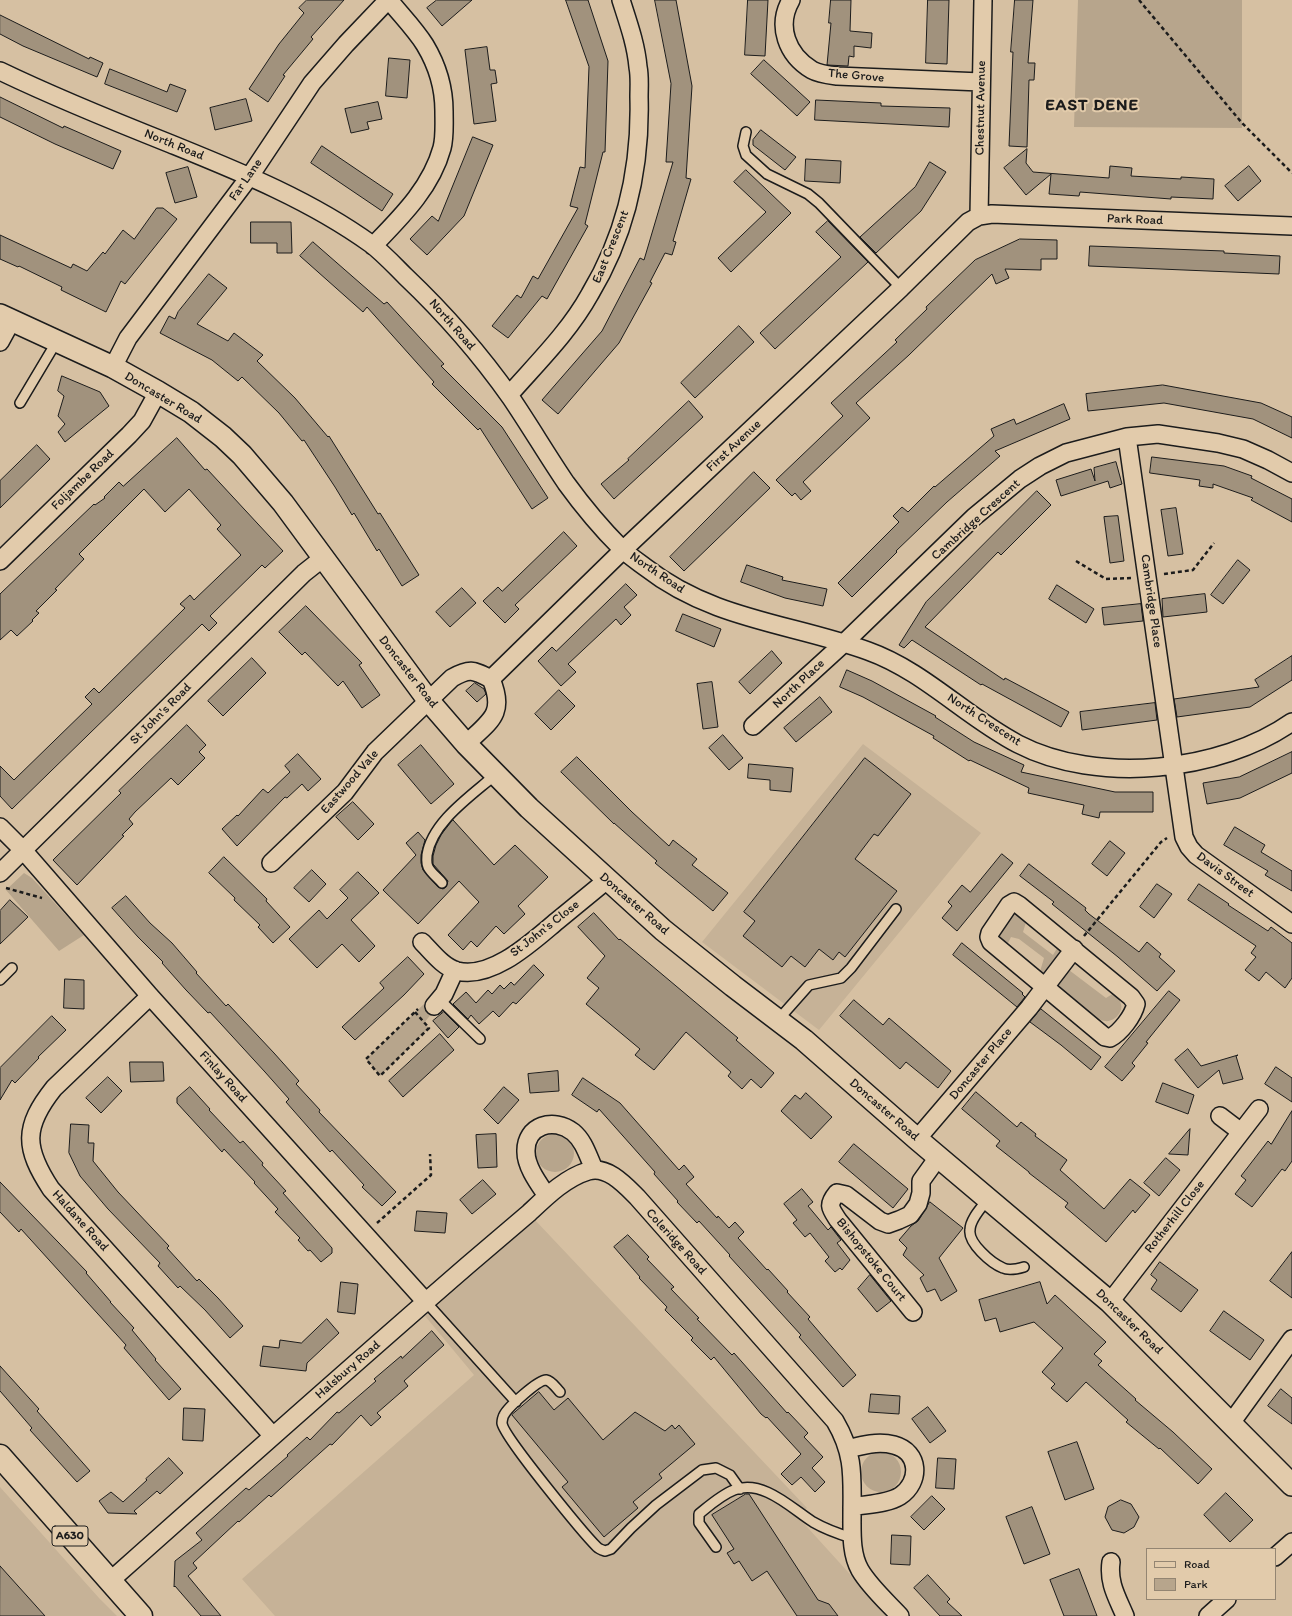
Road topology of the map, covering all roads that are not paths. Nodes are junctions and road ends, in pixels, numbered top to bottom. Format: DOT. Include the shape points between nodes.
graph roads {
  1 [pos="389,0"];
  2 [pos="621,0"];
  3 [pos="791,0"];
  4 [pos="983,0"];
  5 [pos="0,71"];
  6 [pos="981,82"];
  7 [pos="746,132"];
  8 [pos="250,176"];
  9 [pos="979,216"];
  10 [pos="1292,226"];
  11 [pos="373,246"];
  12 [pos="901,288"];
  13 [pos="6,318"];
  14 [pos="0,342"];
  15 [pos="57,342"];
  16 [pos="112,367"];
  17 [pos="158,392"];
  18 [pos="509,395"];
  19 [pos="20,403"];
  20 [pos="1127,437"];
  21 [pos="1292,473"];
  22 [pos="623,550"];
  23 [pos="323,558"];
  24 [pos="0,561"];
  25 [pos="844,643"];
  26 [pos="491,679"];
  27 [pos="428,700"];
  28 [pos="1292,722"];
  29 [pos="753,726"];
  30 [pos="466,744"];
  31 [pos="1174,765"];
  32 [pos="496,775"];
  33 [pos="0,827"];
  34 [pos="23,850"];
  35 [pos="270,863"];
  36 [pos="0,873"];
  37 [pos="607,880"];
  38 [pos="442,883"];
  39 [pos="896,910"];
  40 [pos="1292,924"];
  41 [pos="422,942"];
  42 [pos="1074,950"];
  43 [pos="12,968"];
  44 [pos="455,970"];
  45 [pos="0,980"];
  46 [pos="1044,988"];
  47 [pos="150,996"];
  48 [pos="437,1003"];
  49 [pos="778,1020"];
  50 [pos="480,1039"];
  51 [pos="1259,1109"];
  52 [pos="1220,1116"];
  53 [pos="1241,1132"];
  54 [pos="917,1139"];
  55 [pos="939,1156"];
  56 [pos="594,1169"];
  57 [pos="548,1196"];
  58 [pos="988,1199"];
  59 [pos="1024,1267"];
  60 [pos="426,1302"];
  61 [pos="1110,1302"];
  62 [pos="913,1312"];
  63 [pos="1292,1340"];
  64 [pos="560,1392"];
  65 [pos="516,1402"];
  66 [pos="1231,1423"];
  67 [pos="273,1436"];
  68 [pos="848,1449"];
  69 [pos="0,1456"];
  70 [pos="1292,1485"];
  71 [pos="740,1489"];
  72 [pos="852,1507"];
  73 [pos="852,1538"];
  74 [pos="1292,1542"];
  75 [pos="716,1547"];
  76 [pos="1276,1556"];
  77 [pos="1111,1562"];
  78 [pos="110,1581"];
  79 [pos="1226,1600"];
  80 [pos="141,1616"];
  81 [pos="900,1616"];
  82 [pos="1125,1616"];
  83 [pos="1208,1616"];
  1 -- 8 [label="street, Far Lane" via="312,83"];
  1 -- 11 [label="street" via="425,44 436,68 442,86 444,126 442,147 427,183 410,207"];
  2 -- 18 [label="street, East Crescent" via="638,67 639,140 630,198 622,227 590,295 568,327"];
  3 -- 6 [label="street, The Grove" via="785,16 788,46 798,59 813,71 837,76"];
  4 -- 6 [label="street, Chestnut Avenue"];
  5 -- 8 [label="street, North Road" via="78,107"];
  6 -- 9 [label="street, Chestnut Avenue"];
  7 -- 12 [label="lane" via="743,146 746,155 767,174 808,194 819,203"];
  8 -- 11 [label="street, North Road" via="313,208"];
  8 -- 16 [label="street, Far Lane" via="128,338"];
  9 -- 10 [label="street, Park Road" via="992,214"];
  9 -- 12 [label="street, First Avenue" via="968,222"];
  11 -- 18 [label="street, North Road" via="434,303"];
  12 -- 22 [label="street, First Avenue"];
  13 -- 14 [label="street"];
  13 -- 15 [label="street, Doncaster Road"];
  15 -- 16 [label="street, Doncaster Road"];
  15 -- 19 [label="lane"];
  16 -- 17 [label="street, Doncaster Road"];
  17 -- 23 [label="street, Doncaster Road" via="191,412 242,455 283,503"];
  17 -- 24 [label="street, Foljambe Road" via="142,421 129,435"];
  18 -- 22 [label="street, North Road" via="568,485"];
  20 -- 21 [label="street, Cambridge Crescent" via="1158,434 1218,443 1268,460"];
  20 -- 25 [label="street, Cambridge Crescent" via="1066,453 1020,479 974,518"];
  20 -- 31 [label="street, Cambridge Place"];
  22 -- 25 [label="street, North Road" via="656,575 713,607"];
  22 -- 26 [label="street, First Avenue"];
  23 -- 27 [label="street, Doncaster Road"];
  23 -- 34 [label="street, St John's Road" via="298,579"];
  25 -- 29 [label="street, North Place"];
  25 -- 31 [label="street, North Crescent" via="895,662 995,730 1020,745 1043,754 1068,762 1099,766 1137,768"];
  26 -- 27 [label="street" via="478,672 465,671 452,678"];
  26 -- 30 [label="street" via="497,692 498,706 492,719"];
  27 -- 30 [label="street, Doncaster Road"];
  27 -- 35 [label="street, Eastwood Vale" via="375,752 345,792"];
  28 -- 31 [label="street, North Crescent" via="1254,744 1230,754"];
  30 -- 32 [label="street, Doncaster Road"];
  31 -- 40 [label="street, Davis Street" via="1181,826 1189,847 1196,855"];
  32 -- 37 [label="street, Doncaster Road"];
  32 -- 38 [label="lane" via="441,823 434,834 426,861"];
  33 -- 34 [label="street, Finlay Road"];
  34 -- 36 [label="street, St John's Road"];
  34 -- 47 [label="street, Finlay Road"];
  37 -- 44 [label="street, St John's Close" via="524,948 505,960 476,972"];
  37 -- 49 [label="street, Doncaster Road" via="663,930"];
  39 -- 49 [label="lane" via="841,978 809,985"];
  41 -- 44 [label="street"];
  42 -- 46 [label="street, Doncaster Place"];
  42 -- 46 [label="street" via="1020,905 1014,902 1009,905 989,937"];
  42 -- 46 [label="street" via="1131,997 1136,1004 1134,1012 1115,1036 1110,1038"];
  43 -- 45 [label="lane"];
  44 -- 48 [label="street"];
  46 -- 54 [label="street, Doncaster Place"];
  47 -- 60 [label="street, Finlay Road"];
  47 -- 67 [label="street, Haldane Road" via="54,1088 43,1102 35,1115 31,1131 30,1144 34,1160 51,1189"];
  48 -- 50 [label="lane"];
  49 -- 54 [label="street, Doncaster Road"];
  51 -- 53 [label="street, Rotherhill Close"];
  52 -- 53 [label="street"];
  53 -- 61 [label="street, Rotherhill Close"];
  54 -- 55 [label="street, Doncaster Road"];
  55 -- 58 [label="street, Doncaster Road"];
  55 -- 62 [label="street, Bishopstoke Court" via="921,1181 918,1204 910,1215 899,1220 888,1224 880,1221 846,1195 837,1193 831,1200 830,1209 838,1220"];
  56 -- 57 [label="street, Halsbury Road" via="560,1186"];
  56 -- 57 [label="street" via="585,1148 572,1131 551,1124 541,1125 528,1139 526,1152 529,1165"];
  56 -- 68 [label="street, Coleridge Road" via="614,1177 637,1197 835,1421"];
  57 -- 60 [label="street, Halsbury Road"];
  58 -- 59 [label="lane" via="969,1230 972,1241 992,1262 1003,1268 1012,1270"];
  58 -- 61 [label="street, Doncaster Road"];
  60 -- 65 [label="lane"];
  60 -- 67 [label="street, Halsbury Road"];
  61 -- 66 [label="street, Doncaster Road"];
  63 -- 66 [label="street"];
  64 -- 65 [label="lane" via="550,1381 544,1380"];
  65 -- 71 [label="lane" via="504,1415 502,1424 505,1431 571,1516 598,1548 605,1551 611,1549 656,1505 702,1470 716,1468 730,1475"];
  66 -- 70 [label="street, Doncaster Road"];
  67 -- 78 [label="street, Halsbury Road"];
  68 -- 72 [label="street, Coleridge Road"];
  68 -- 72 [label="street" via="878,1443 904,1449 911,1458 915,1477 911,1485 898,1497"];
  69 -- 78 [label="main road, A630"];
  71 -- 73 [label="lane" via="748,1487 764,1491 787,1503 813,1522"];
  71 -- 75 [label="lane" via="716,1500 699,1514 699,1523"];
  72 -- 73 [label="street, Coleridge Road"];
  73 -- 81 [label="street, Coleridge Road" via="860,1570"];
  74 -- 76 [label="street"];
  77 -- 82 [label="street" via="1111,1583"];
  78 -- 80 [label="main road, A630"];
  79 -- 83 [label="street"];
}
